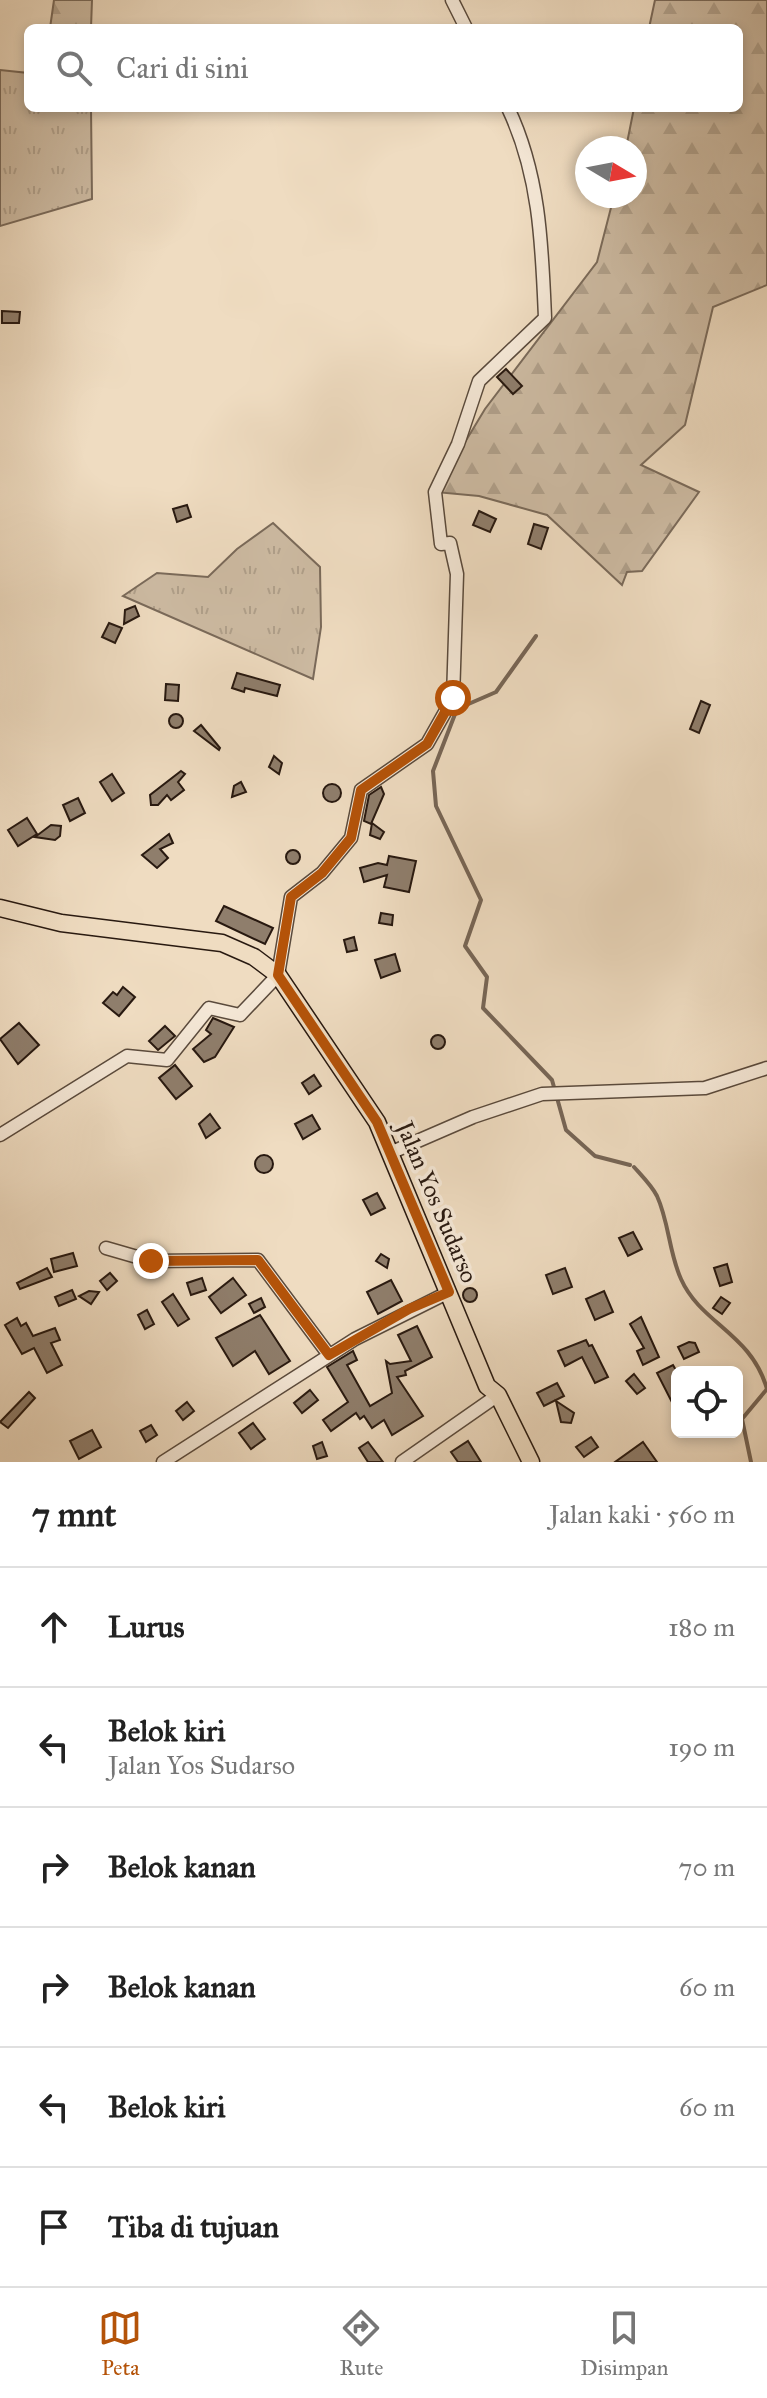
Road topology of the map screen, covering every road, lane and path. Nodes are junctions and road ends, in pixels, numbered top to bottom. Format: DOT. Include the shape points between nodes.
graph roads {
  1 [pos="452,0"];
  2 [pos="464,24"];
  3 [pos="509,112"];
  4 [pos="0,908"];
  5 [pos="278,975"];
  6 [pos="767,1068"];
  7 [pos="0,1135"];
  8 [pos="390,1153"];
  9 [pos="106,1248"];
  10 [pos="449,1292"];
  11 [pos="329,1355"];
  12 [pos="498,1395"];
  13 [pos="163,1462"];
  14 [pos="402,1462"];
  15 [pos="531,1462"];
  1 -- 2 [label="street"];
  3 -- 5 [label="street" via="531,171 541,224 545,318 479,381 435,492 441,544 450,543 457,574 453,698 427,744 361,790 351,838 322,873 291,897"];
  4 -- 5 [label="main road, Jalan Yos Sudarso" via="61,923 222,943"];
  5 -- 7 [label="street" via="240,1015 209,1008 167,1060 127,1056"];
  5 -- 8 [label="main road, Jalan Yos Sudarso" via="377,1122"];
  6 -- 8 [label="street" via="705,1088 557,1092 473,1117"];
  8 -- 10 [label="main road, Jalan Yos Sudarso"];
  9 -- 11 [label="street" via="151,1261 258,1260"];
  10 -- 11 [label="street"];
  10 -- 12 [label="main road, Jalan Yos Sudarso" via="487,1386"];
  11 -- 13 [label="street"];
  12 -- 14 [label="street"];
  12 -- 15 [label="main road, Jalan Yos Sudarso"];
}
